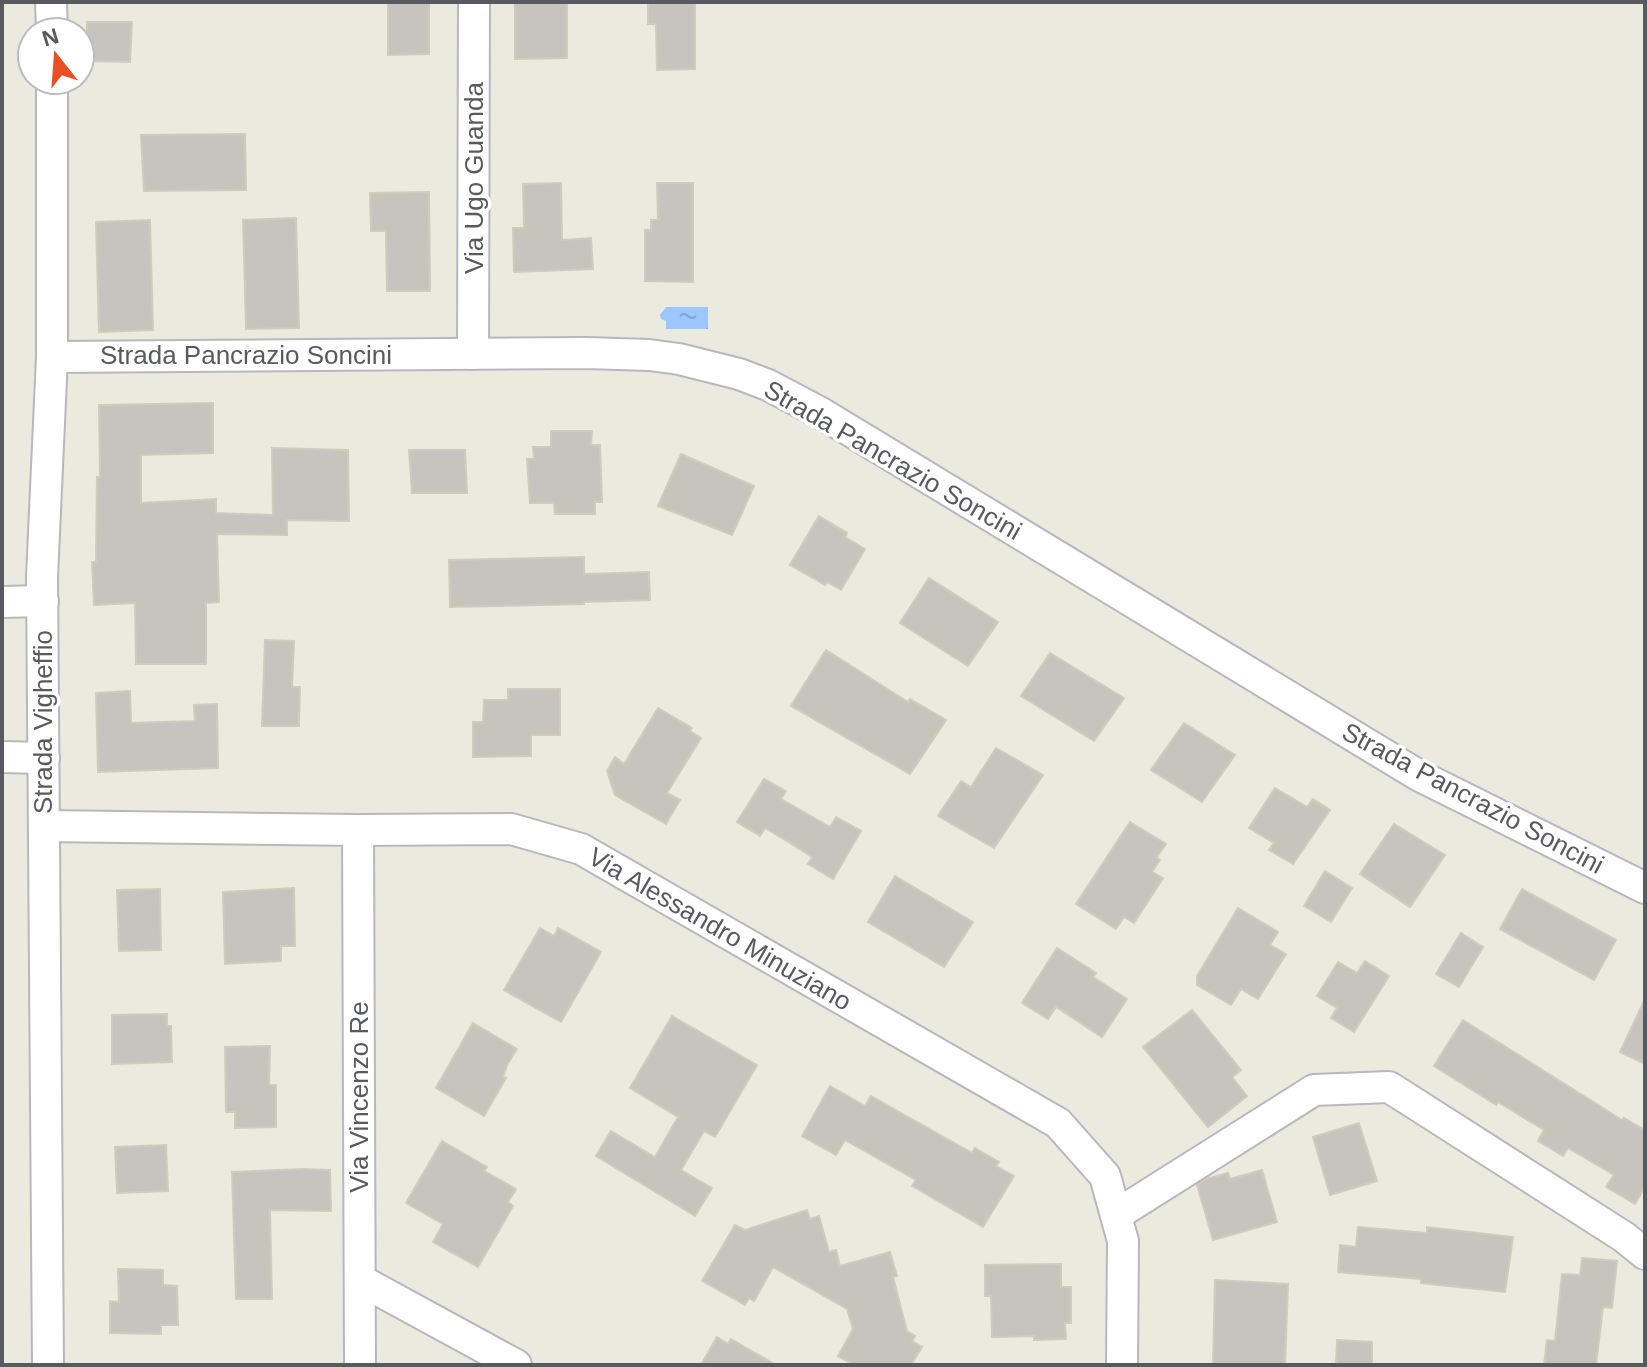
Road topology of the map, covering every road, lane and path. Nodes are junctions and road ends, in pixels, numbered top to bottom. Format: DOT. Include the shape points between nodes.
graph roads {
  1 [pos="474,2"];
  2 [pos="52,96"];
  3 [pos="473,354"];
  4 [pos="52,357"];
  5 [pos="43,601"];
  6 [pos="2,602"];
  7 [pos="2,757"];
  8 [pos="44,758"];
  9 [pos="44,826"];
  10 [pos="358,830"];
  11 [pos="1645,888"];
  12 [pos="1116,1215"];
  13 [pos="1645,1254"];
  14 [pos="360,1280"];
  15 [pos="48,1365"];
  16 [pos="360,1365"];
  17 [pos="516,1365"];
  18 [pos="1122,1365"];
  1 -- 3 [label="street, Via Ugo Guanda"];
  2 -- 4 [label="street, Strada Vigheffio"];
  3 -- 4 [label="street, Strada Pancrazio Soncini"];
  3 -- 11 [label="street, Strada Pancrazio Soncini" via="649,355 709,366 768,385 1418,775"];
  4 -- 5 [label="street, Strada Vigheffio"];
  5 -- 6 [label="street"];
  5 -- 8 [label="street, Strada Vigheffio"];
  7 -- 8 [label="street"];
  8 -- 9 [label="street, Strada Vigheffio"];
  9 -- 10 [label="street, Via Alessandro Minuziano"];
  9 -- 15 [label="street, Strada Vigheffio"];
  10 -- 12 [label="street, Via Alessandro Minuziano" via="511,829 581,849 1058,1123 1105,1176"];
  10 -- 14 [label="street, Via Vincenzo Re"];
  12 -- 13 [label="street" via="1314,1090 1389,1087"];
  12 -- 18 [label="street, Via Alessandro Minuziano" via="1123,1241"];
  14 -- 16 [label="street, Via Vincenzo Re"];
  14 -- 17 [label="street"];
}
